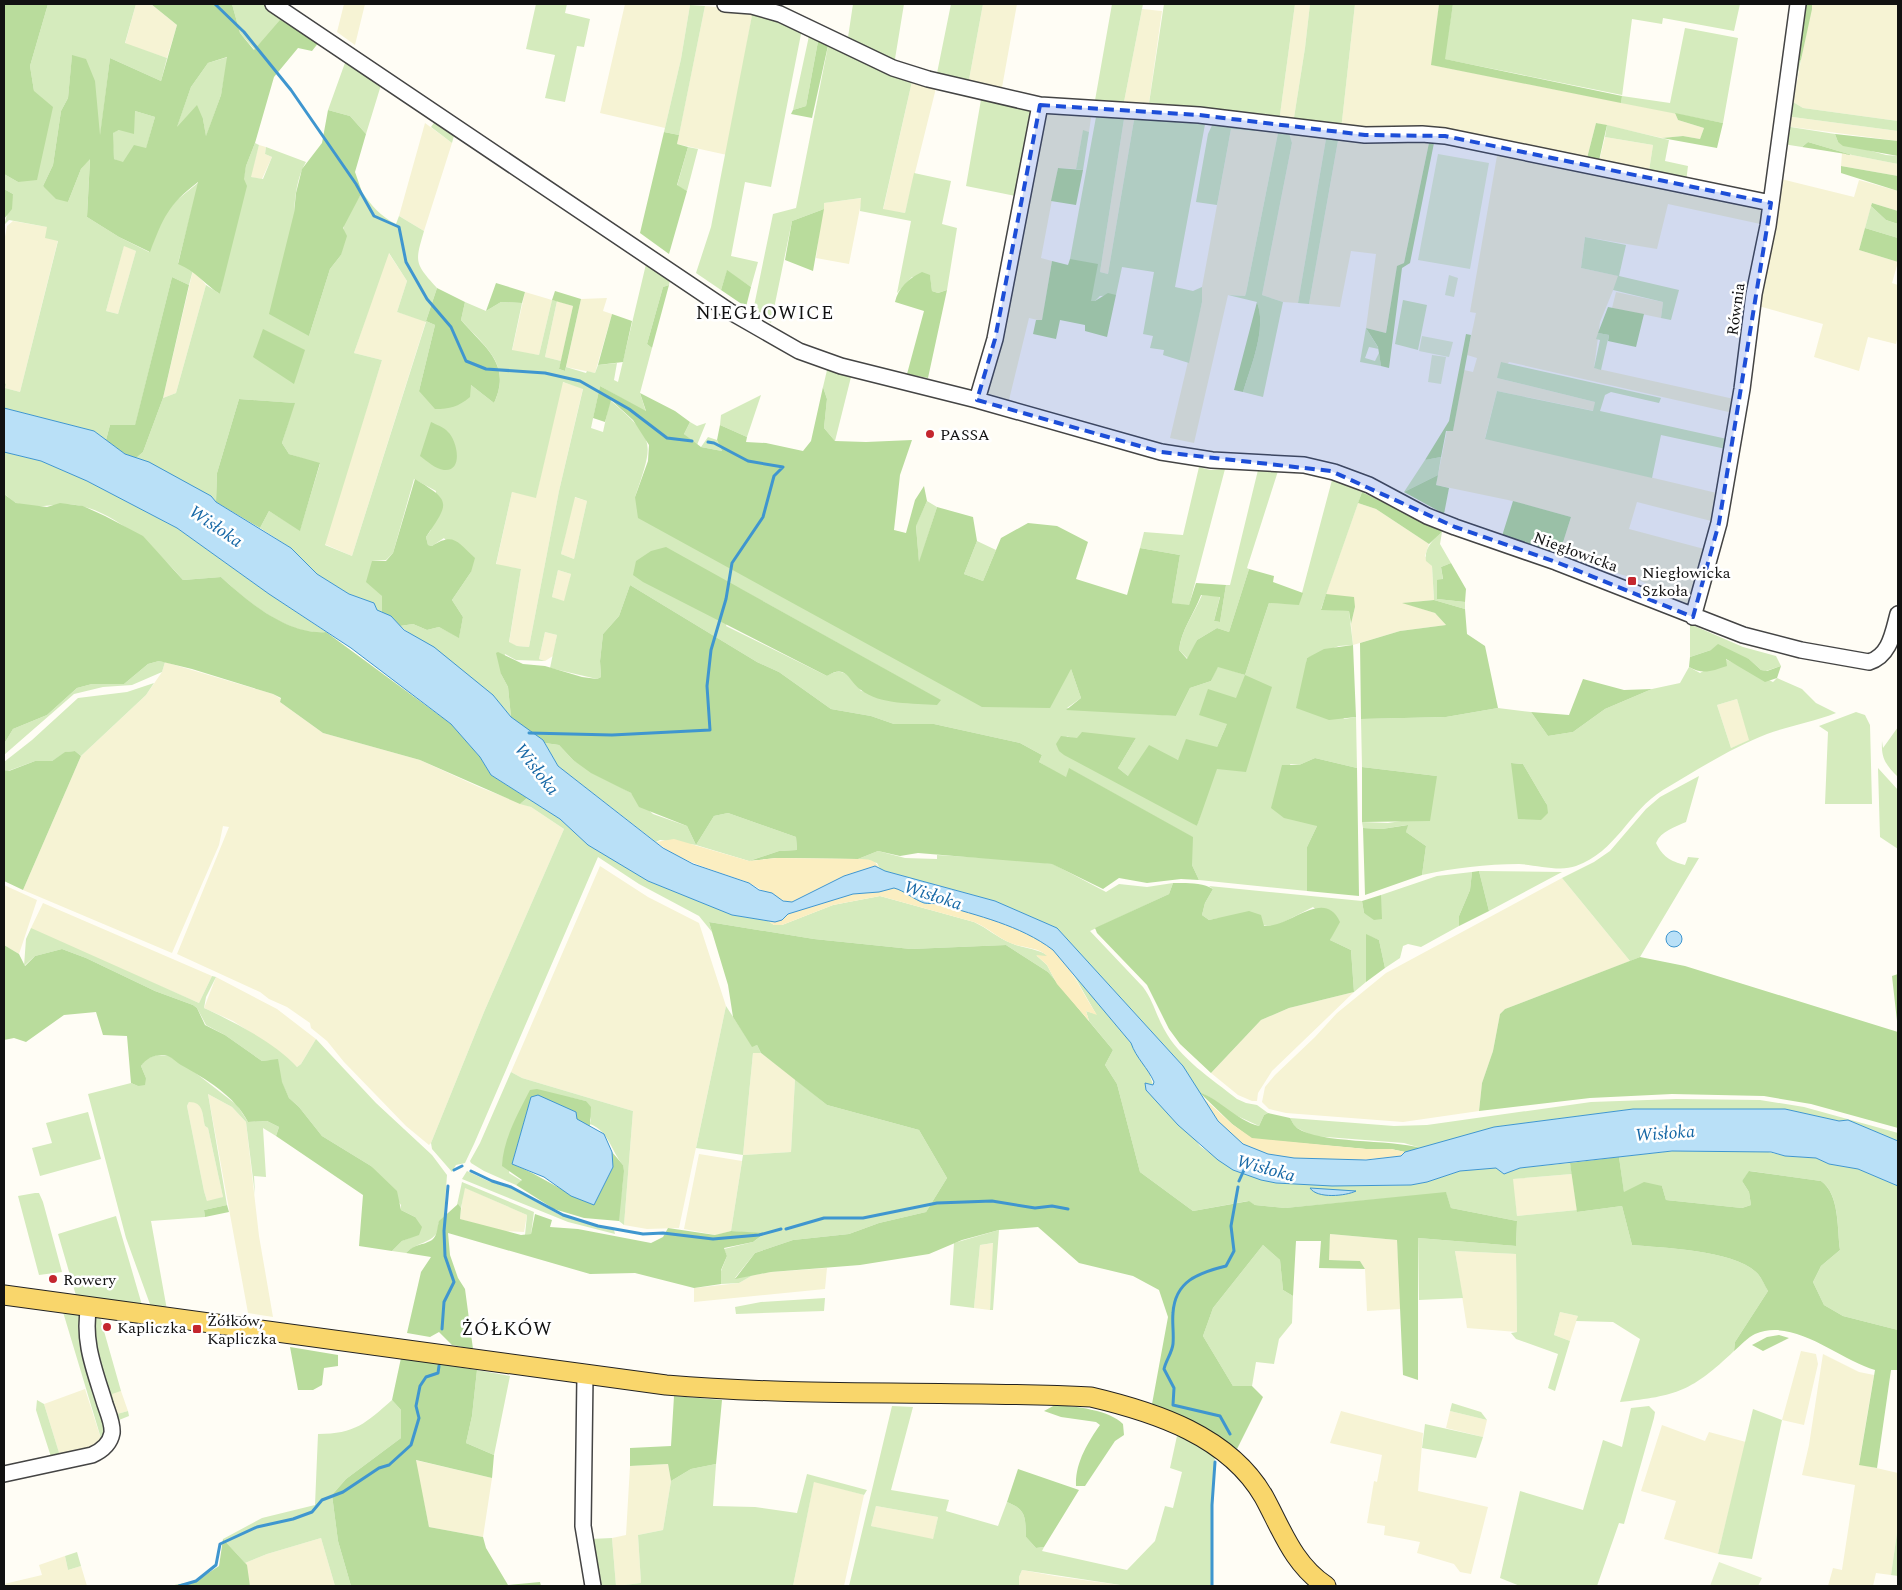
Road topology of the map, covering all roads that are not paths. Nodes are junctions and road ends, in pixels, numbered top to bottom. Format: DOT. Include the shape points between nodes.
graph roads {
  1 [pos="273,4"];
  2 [pos="725,4"];
  3 [pos="1798,4"];
  4 [pos="1040,104"];
  5 [pos="1771,203"];
  6 [pos="977,400"];
  7 [pos="1898,614"];
  8 [pos="1693,617"];
  9 [pos="4,1296"];
  10 [pos="89,1306"];
  11 [pos="586,1375"];
  12 [pos="4,1474"];
  13 [pos="594,1586"];
  14 [pos="1326,1586"];
  1 -- 6 [label="street, Niegłowicka" via="758,328 799,351 841,366"];
  2 -- 4 [label="street" via="752,6 780,14 893,68"];
  3 -- 5 [label="street, Równia"];
  4 -- 5 [label="street" via="1199,115 1365,135 1445,136"];
  4 -- 6 [label="street" via="995,338"];
  5 -- 8 [label="street, Równia" via="1719,523"];
  6 -- 8 [label="street, Niegłowicka" via="1161,452 1212,460 1304,465 1334,472 1369,485 1427,516 1556,562"];
  7 -- 8 [label="street, Niegłowicka" via="1884,652 1869,662 1767,643"];
  9 -- 10 [label="main road"];
  10 -- 11 [label="main road"];
  10 -- 12 [label="street" via="88,1349 112,1425 110,1438 92,1455"];
  11 -- 13 [label="street" via="583,1526"];
  11 -- 14 [label="main road" via="731,1391 1090,1396 1155,1417 1218,1446 1245,1469 1304,1569"];
}
